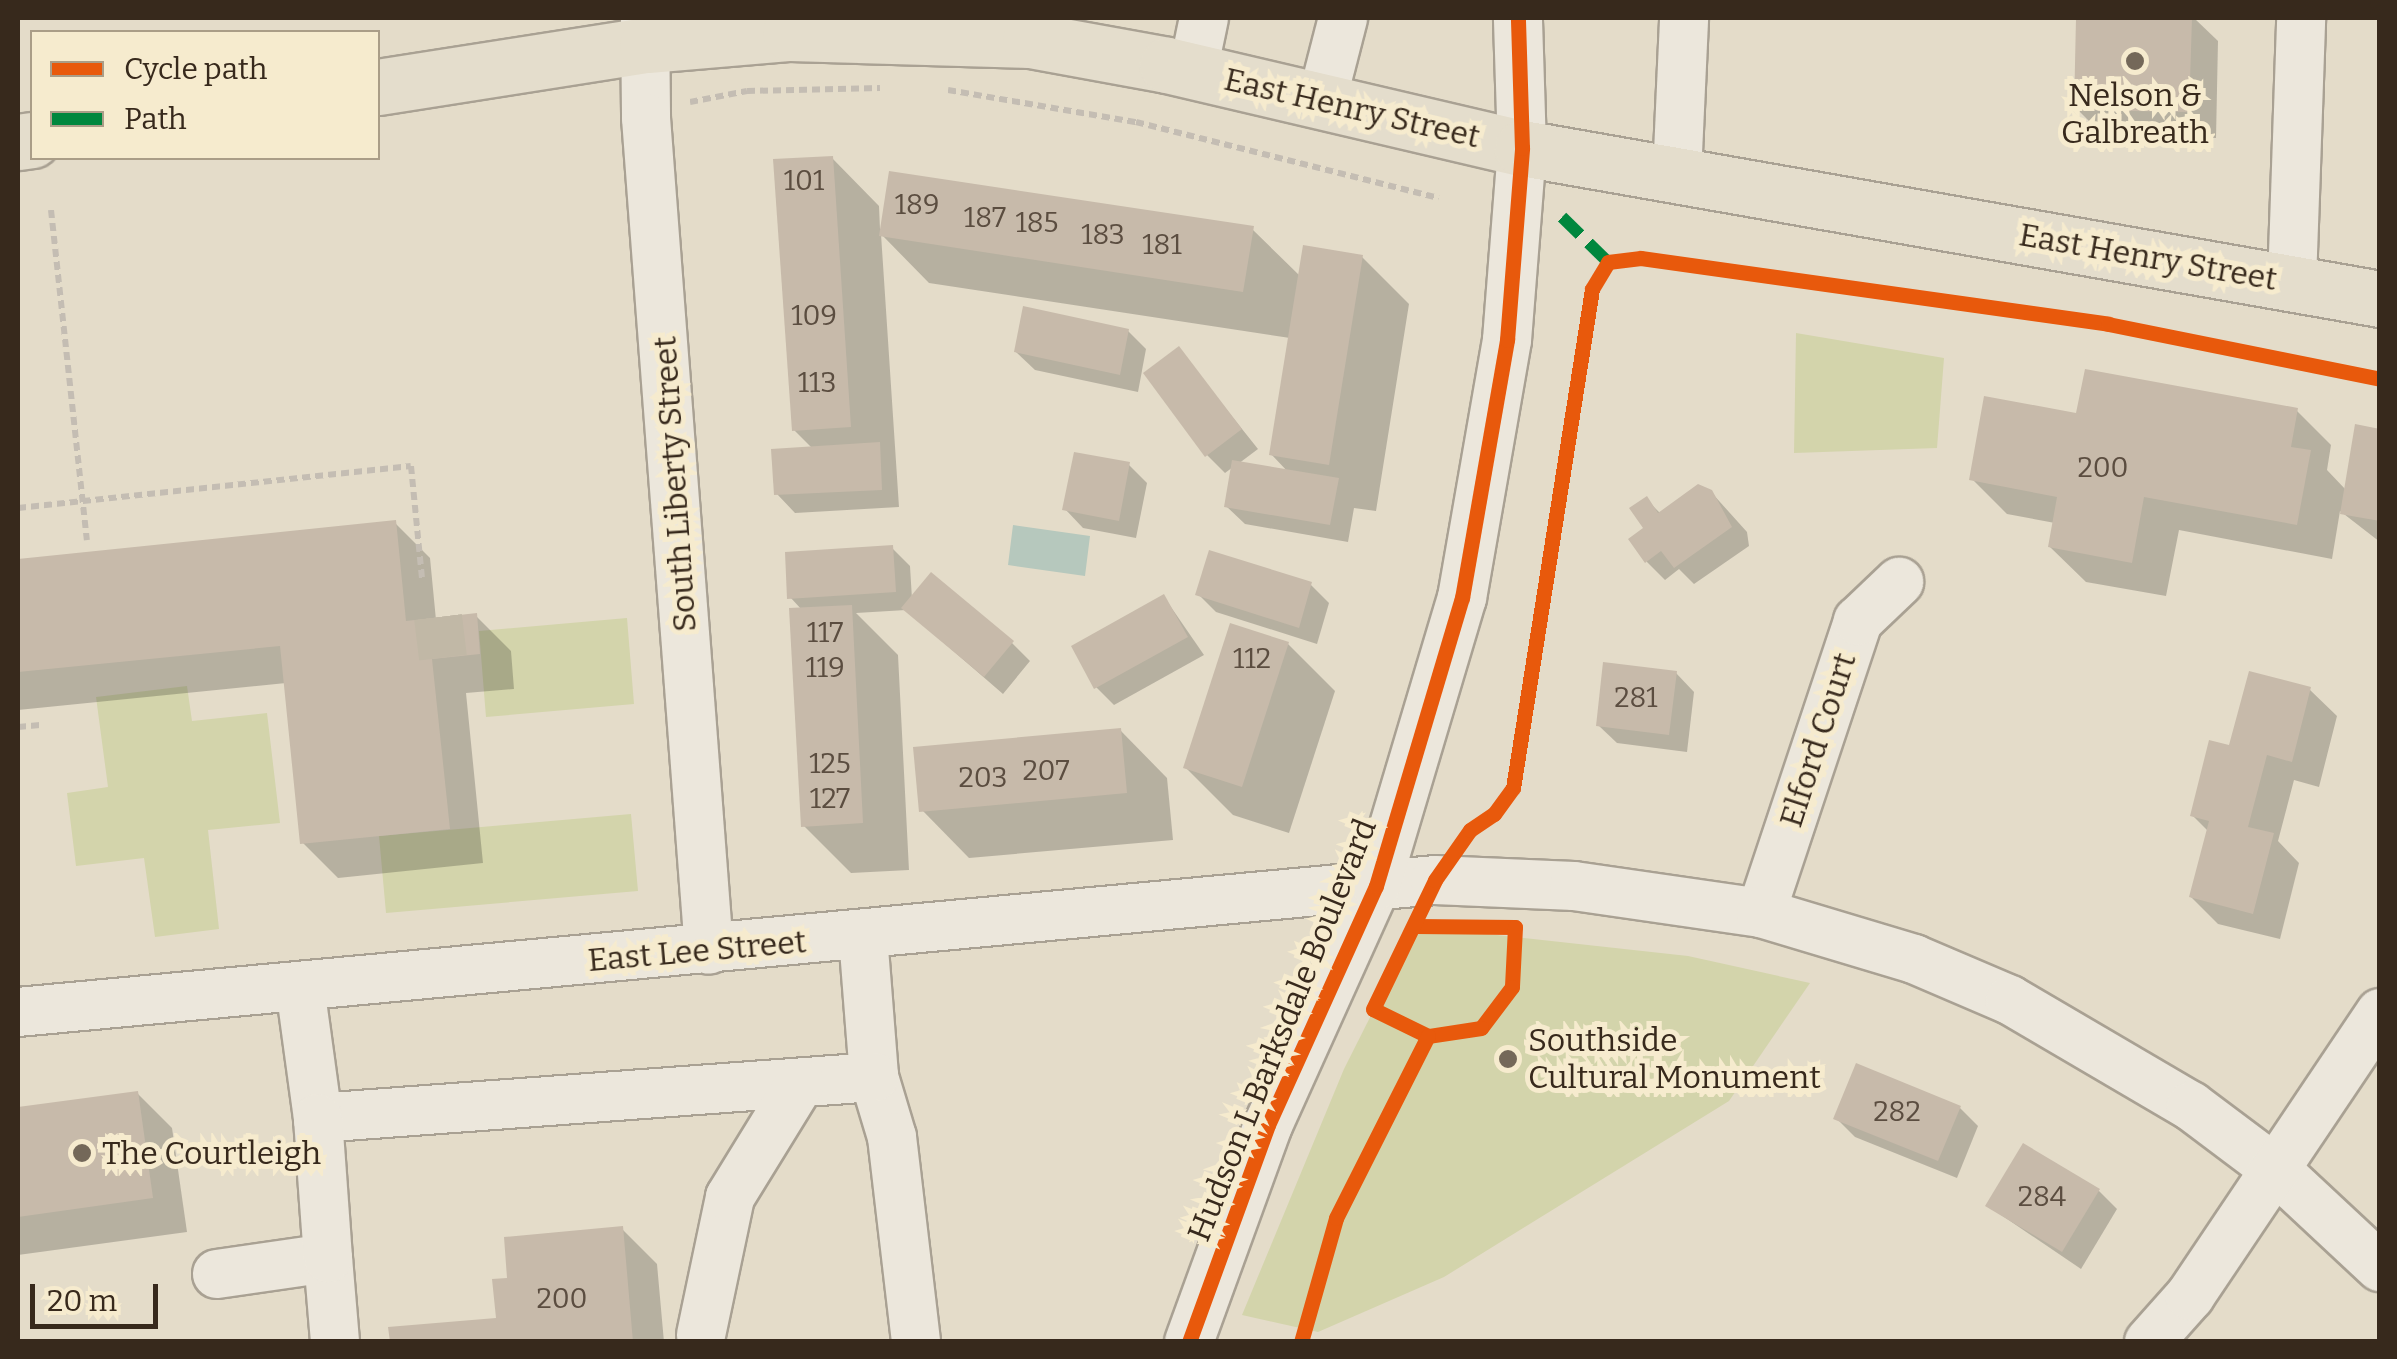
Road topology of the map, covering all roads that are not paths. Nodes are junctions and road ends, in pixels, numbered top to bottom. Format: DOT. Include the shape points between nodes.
graph roads {
  1 [pos="1204,18"];
  2 [pos="1342,18"];
  3 [pos="1518,18"];
  4 [pos="1684,18"];
  5 [pos="2301,18"];
  6 [pos="646,31"];
  7 [pos="1059,32"];
  8 [pos="1192,71"];
  9 [pos="380,86"];
  10 [pos="1322,100"];
  11 [pos="1522,148"];
  12 [pos="1676,175"];
  13 [pos="2292,282"];
  14 [pos="2380,299"];
  15 [pos="1899,582"];
  16 [pos="1376,886"];
  17 [pos="1761,913"];
  18 [pos="863,936"];
  19 [pos="709,950"];
  20 [pos="300,987"];
  21 [pos="18,1012"];
  22 [pos="2380,1013"];
  23 [pos="874,1077"];
  24 [pos="800,1082"];
  25 [pos="318,1118"];
  26 [pos="2275,1169"];
  27 [pos="328,1258"];
  28 [pos="2380,1268"];
  29 [pos="218,1274"];
  30 [pos="701,1335"];
  31 [pos="335,1342"];
  32 [pos="916,1342"];
  33 [pos="1189,1342"];
  34 [pos="2149,1342"];
  1 -- 8 [label="street"];
  2 -- 10 [label="street"];
  3 -- 11 [label="street, Hudson L Barksdale Boulevard"];
  4 -- 12 [label="street"];
  5 -- 13 [label="street"];
  6 -- 7 [label="main road, East Henry Street"];
  6 -- 9 [label="main road, East Henry Street"];
  6 -- 19 [label="street, South Liberty Street" via="646,118"];
  7 -- 8 [label="main road, East Henry Street"];
  8 -- 10 [label="main road, East Henry Street"];
  10 -- 11 [label="main road, East Henry Street"];
  11 -- 12 [label="main road, East Henry Street"];
  11 -- 16 [label="street, Hudson L Barksdale Boulevard" via="1490,464 1434,702"];
  12 -- 13 [label="main road, East Henry Street"];
  13 -- 14 [label="main road, East Henry Street"];
  15 -- 17 [label="street, Elford Court" via="1858,621"];
  16 -- 17 [label="street, East Lee Street" via="1435,880 1574,886"];
  16 -- 18 [label="street, East Lee Street"];
  16 -- 33 [label="street, Hudson L Barksdale Boulevard" via="1268,1126"];
  17 -- 26 [label="street, East Lee Street" via="1914,959 2010,1000 2175,1095"];
  18 -- 19 [label="street, East Lee Street"];
  18 -- 23 [label="street"];
  19 -- 20 [label="street, East Lee Street"];
  20 -- 21 [label="street, East Lee Street"];
  20 -- 25 [label="street"];
  22 -- 26 [label="street"];
  23 -- 24 [label="street"];
  23 -- 32 [label="street" via="892,1136"];
  24 -- 25 [label="street"];
  24 -- 30 [label="street" via="730,1197"];
  25 -- 27 [label="street"];
  26 -- 28 [label="street, East Lee Street"];
  26 -- 34 [label="street" via="2190,1296"];
  27 -- 29 [label="street"];
  27 -- 31 [label="street"];
}
